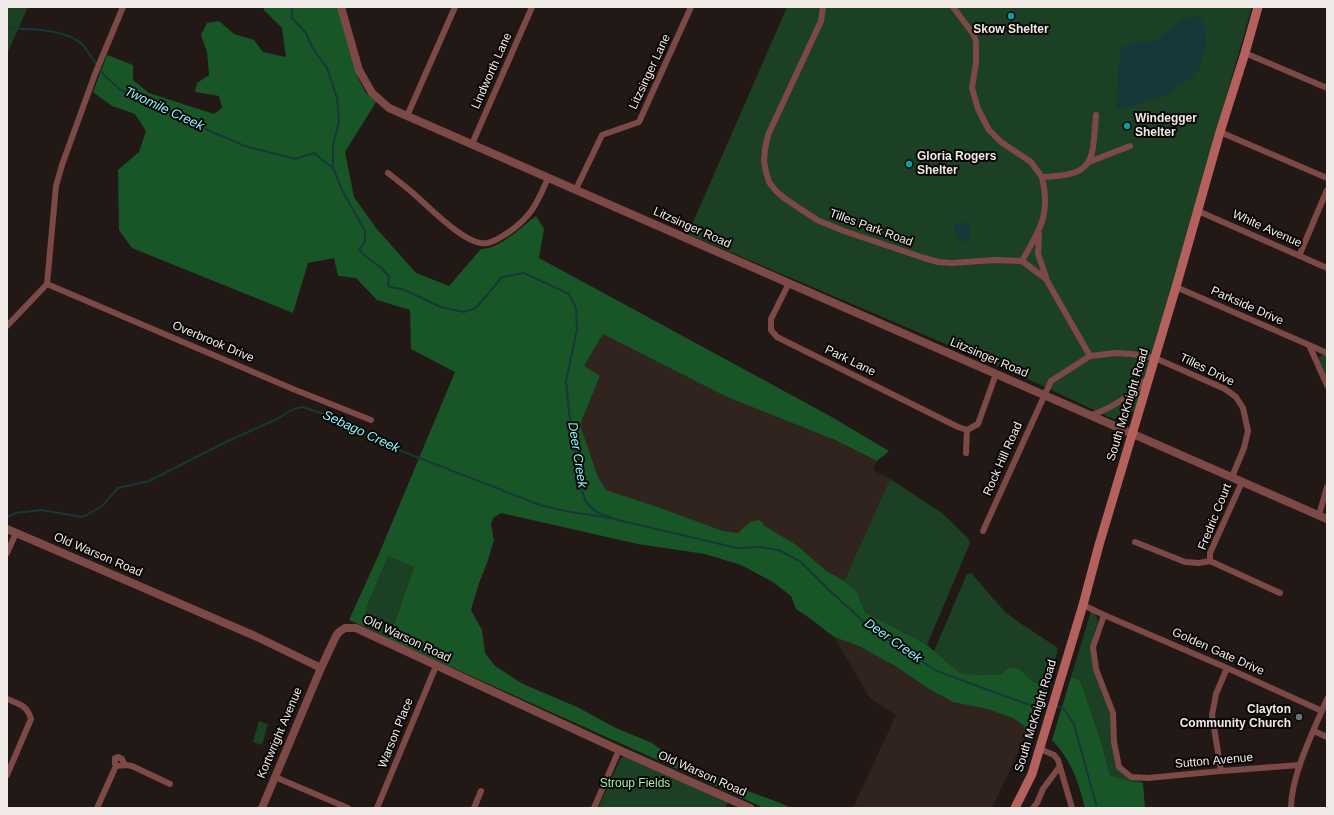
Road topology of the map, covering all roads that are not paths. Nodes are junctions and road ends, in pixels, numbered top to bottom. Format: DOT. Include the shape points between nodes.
graph roads {
  1 [pos="123,7"];
  2 [pos="341,7"];
  3 [pos="455,7"];
  4 [pos="532,7"];
  5 [pos="692,7"];
  6 [pos="823,7"];
  7 [pos="953,7"];
  8 [pos="1258,7"];
  9 [pos="1246,53"];
  10 [pos="1327,88"];
  11 [pos="1096,115"];
  12 [pos="407,116"];
  13 [pos="1220,132"];
  14 [pos="472,144"];
  15 [pos="1130,146"];
  16 [pos="1089,162"];
  17 [pos="388,173"];
  18 [pos="1042,177"];
  19 [pos="548,178"];
  20 [pos="1327,178"];
  21 [pos="576,189"];
  22 [pos="1327,190"];
  23 [pos="1198,210"];
  24 [pos="1039,230"];
  25 [pos="1299,256"];
  26 [pos="1022,261"];
  27 [pos="1327,268"];
  28 [pos="1046,279"];
  29 [pos="789,283"];
  30 [pos="47,284"];
  31 [pos="1176,287"];
  32 [pos="7,326"];
  33 [pos="1309,345"];
  34 [pos="1327,353"];
  35 [pos="1090,356"];
  36 [pos="1155,358"];
  37 [pos="996,374"];
  38 [pos="1149,376"];
  39 [pos="1327,385"];
  40 [pos="1044,395"];
  41 [pos="1091,415"];
  42 [pos="370,420"];
  43 [pos="967,430"];
  44 [pos="1132,434"];
  45 [pos="966,453"];
  46 [pos="1232,477"];
  47 [pos="1242,482"];
  48 [pos="1327,487"];
  49 [pos="1319,515"];
  50 [pos="1327,519"];
  51 [pos="7,529"];
  52 [pos="983,532"];
  53 [pos="16,533"];
  54 [pos="1135,542"];
  55 [pos="7,553"];
  56 [pos="1210,561"];
  57 [pos="1280,593"];
  58 [pos="1083,605"];
  59 [pos="1104,615"];
  60 [pos="436,666"];
  61 [pos="321,668"];
  62 [pos="1227,668"];
  63 [pos="7,699"];
  64 [pos="1327,699"];
  65 [pos="1322,711"];
  66 [pos="1314,731"];
  67 [pos="1327,737"];
  68 [pos="1040,749"];
  69 [pos="620,750"];
  70 [pos="1300,765"];
  71 [pos="1060,766"];
  72 [pos="1221,771"];
  73 [pos="7,775"];
  74 [pos="275,777"];
  75 [pos="170,784"];
  76 [pos="481,790"];
  77 [pos="97,808"];
  78 [pos="262,808"];
  79 [pos="348,808"];
  80 [pos="377,808"];
  81 [pos="474,808"];
  82 [pos="594,808"];
  83 [pos="750,808"];
  84 [pos="1015,808"];
  85 [pos="1033,808"];
  86 [pos="1072,808"];
  87 [pos="1291,808"];
  1 -- 30 [label="street" via="94,74 56,186"];
  2 -- 12 [label="street, Litzsinger Road" via="359,70 372,93 389,108"];
  3 -- 12 [label="street"];
  4 -- 14 [label="street, Lindworth Lane"];
  5 -- 21 [label="street, Litzsinger Lane" via="639,122 602,135"];
  6 -- 26 [label="street, Tilles Park Road" via="821,21 768,135 764,150 769,182 776,191 817,220 844,232 924,258 952,263"];
  7 -- 18 [label="street" via="974,35 976,42 972,88 978,109 989,130 1001,142 1031,162"];
  8 -- 9 [label="main road, South McKnight Road"];
  9 -- 10 [label="street"];
  9 -- 13 [label="main road, South McKnight Road"];
  11 -- 16 [label="street" via="1093,150"];
  12 -- 14 [label="street, Litzsinger Road"];
  13 -- 20 [label="street"];
  13 -- 23 [label="main road, South McKnight Road"];
  14 -- 19 [label="street, Litzsinger Road"];
  15 -- 16 [label="street"];
  16 -- 18 [label="street" via="1081,170"];
  17 -- 19 [label="street" via="446,223 473,241 487,243 503,236 530,214"];
  18 -- 24 [label="street" via="1046,193 1046,211"];
  19 -- 21 [label="street, Litzsinger Road"];
  21 -- 29 [label="street, Litzsinger Road"];
  22 -- 25 [label="street"];
  23 -- 25 [label="street, White Avenue"];
  23 -- 31 [label="main road, South McKnight Road"];
  24 -- 26 [label="street"];
  24 -- 28 [label="street" via="1038,254"];
  25 -- 27 [label="street, White Avenue"];
  26 -- 28 [label="street"];
  28 -- 35 [label="street"];
  29 -- 37 [label="street, Litzsinger Road"];
  29 -- 43 [label="street, Park Lane" via="771,319 768,331"];
  30 -- 32 [label="street"];
  30 -- 42 [label="street, Overbrook Drive"];
  31 -- 33 [label="street, Parkside Drive"];
  31 -- 36 [label="main road, South McKnight Road"];
  33 -- 34 [label="street, Parkside Drive"];
  33 -- 39 [label="street"];
  35 -- 36 [label="street" via="1116,353"];
  35 -- 40 [label="street" via="1051,381"];
  36 -- 38 [label="main road, South McKnight Road"];
  36 -- 46 [label="street, Tilles Drive" via="1225,389 1236,397 1243,408 1248,431"];
  37 -- 40 [label="street, Litzsinger Road"];
  37 -- 43 [label="street" via="978,424"];
  38 -- 41 [label="street" via="1120,403"];
  38 -- 44 [label="main road, South McKnight Road"];
  40 -- 41 [label="street, Litzsinger Road"];
  40 -- 52 [label="street, Rock Hill Road"];
  41 -- 44 [label="street, Litzsinger Road"];
  43 -- 45 [label="street"];
  44 -- 46 [label="street, Litzsinger Road"];
  44 -- 58 [label="main road, South McKnight Road"];
  46 -- 47 [label="street, Litzsinger Road"];
  47 -- 49 [label="street, Litzsinger Road"];
  47 -- 56 [label="street, Fredric Court" via="1210,553"];
  48 -- 49 [label="street"];
  49 -- 50 [label="street, Litzsinger Road"];
  51 -- 53 [label="street, Old Warson Road"];
  53 -- 55 [label="street"];
  53 -- 61 [label="street, Old Warson Road" via="255,636"];
  54 -- 56 [label="street, Fredric Court" via="1185,562"];
  56 -- 57 [label="street, Fredric Court"];
  58 -- 59 [label="street, Golden Gate Drive"];
  58 -- 68 [label="main road, South McKnight Road"];
  59 -- 62 [label="street, Golden Gate Drive"];
  59 -- 72 [label="street, Sutton Avenue" via="1093,647 1096,669 1113,713 1114,742 1119,767 1130,777 1148,778"];
  60 -- 61 [label="street, Old Warson Road" via="350,627 339,632"];
  60 -- 69 [label="street, Old Warson Road"];
  60 -- 80 [label="street, Warson Place"];
  61 -- 74 [label="street, Kortwright Avenue"];
  62 -- 65 [label="street, Golden Gate Drive"];
  62 -- 72 [label="street" via="1216,694 1212,715"];
  63 -- 73 [label="street" via="26,708 31,719"];
  64 -- 65 [label="street"];
  65 -- 66 [label="street"];
  66 -- 67 [label="street"];
  66 -- 70 [label="street"];
  68 -- 71 [label="street" via="1054,755"];
  68 -- 84 [label="main road, South McKnight Road" via="1032,774"];
  69 -- 82 [label="street"];
  69 -- 83 [label="street, Old Warson Road"];
  70 -- 72 [label="street, Sutton Avenue"];
  70 -- 87 [label="street" via="1291,797"];
  71 -- 85 [label="street"];
  71 -- 86 [label="street"];
  74 -- 78 [label="street, Kortwright Avenue"];
  74 -- 79 [label="street"];
  75 -- 77 [label="street" via="132,766 116,766"];
  76 -- 81 [label="street"];
}
